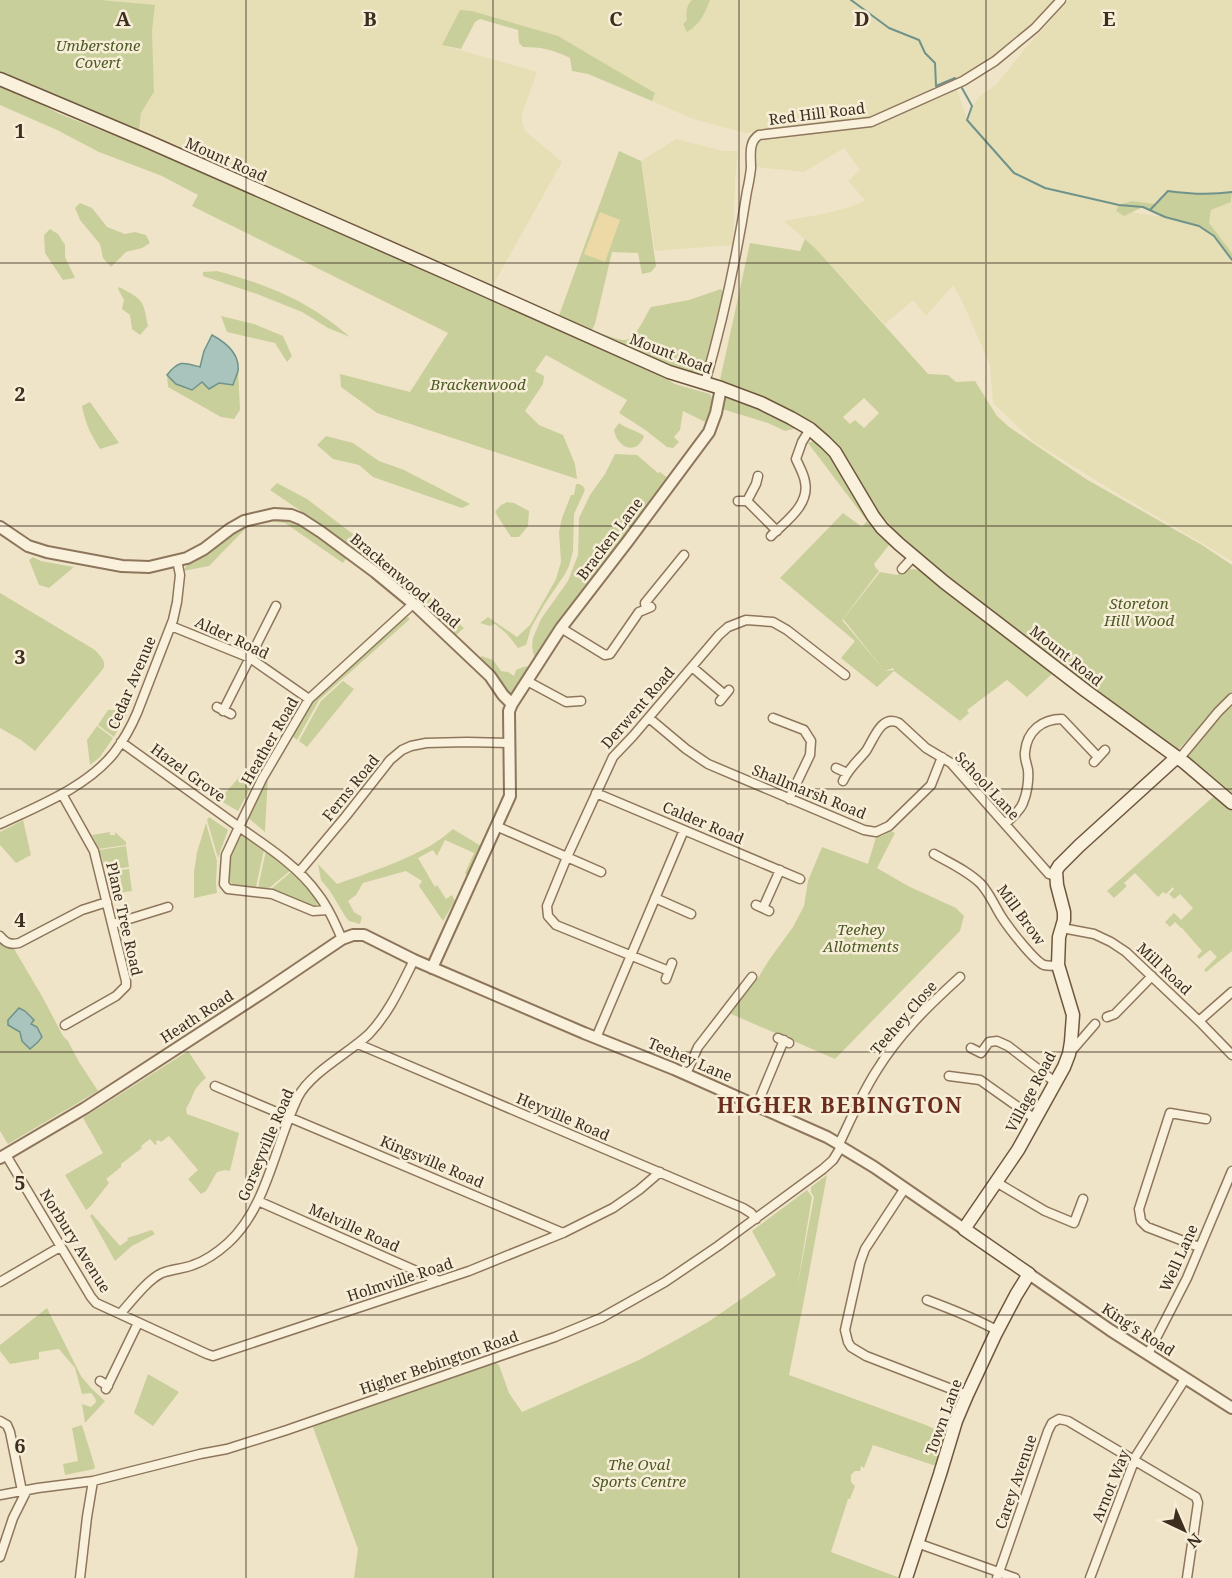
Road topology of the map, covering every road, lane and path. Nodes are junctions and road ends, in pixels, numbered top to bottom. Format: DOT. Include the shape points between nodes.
graph roads {
  1 [pos="1061,0"];
  2 [pos="0,79"];
  3 [pos="705,384"];
  4 [pos="721,388"];
  5 [pos="810,429"];
  6 [pos="759,480"];
  7 [pos="0,527"];
  8 [pos="684,555"];
  9 [pos="914,556"];
  10 [pos="177,560"];
  11 [pos="902,569"];
  12 [pos="413,604"];
  13 [pos="276,606"];
  14 [pos="171,626"];
  15 [pos="561,628"];
  16 [pos="250,658"];
  17 [pos="846,661"];
  18 [pos="692,667"];
  19 [pos="527,681"];
  20 [pos="725,695"];
  21 [pos="1232,698"];
  22 [pos="309,699"];
  23 [pos="581,701"];
  24 [pos="512,704"];
  25 [pos="224,711"];
  26 [pos="794,714"];
  27 [pos="648,718"];
  28 [pos="772,718"];
  29 [pos="789,724"];
  30 [pos="121,742"];
  31 [pos="509,743"];
  32 [pos="1099,757"];
  33 [pos="942,758"];
  34 [pos="1176,760"];
  35 [pos="836,768"];
  36 [pos="596,793"];
  37 [pos="62,794"];
  38 [pos="789,799"];
  39 [pos="1232,803"];
  40 [pos="1,821"];
  41 [pos="1005,824"];
  42 [pos="496,826"];
  43 [pos="239,827"];
  44 [pos="684,830"];
  45 [pos="934,854"];
  46 [pos="567,857"];
  47 [pos="780,870"];
  48 [pos="299,872"];
  49 [pos="600,872"];
  50 [pos="1055,876"];
  51 [pos="800,879"];
  52 [pos="655,898"];
  53 [pos="107,902"];
  54 [pos="168,907"];
  55 [pos="763,908"];
  56 [pos="328,910"];
  57 [pos="692,913"];
  58 [pos="113,924"];
  59 [pos="1062,928"];
  60 [pos="0,936"];
  61 [pos="342,939"];
  62 [pos="632,956"];
  63 [pos="414,960"];
  64 [pos="1058,965"];
  65 [pos="432,968"];
  66 [pos="669,971"];
  67 [pos="1152,976"];
  68 [pos="752,977"];
  69 [pos="959,977"];
  70 [pos="1232,992"];
  71 [pos="1107,1017"];
  72 [pos="1199,1021"];
  73 [pos="1095,1024"];
  74 [pos="65,1025"];
  75 [pos="596,1038"];
  76 [pos="784,1040"];
  77 [pos="358,1044"];
  78 [pos="971,1048"];
  79 [pos="1069,1054"];
  80 [pos="1232,1056"];
  81 [pos="686,1074"];
  82 [pos="950,1076"];
  83 [pos="1055,1082"];
  84 [pos="215,1086"];
  85 [pos="757,1105"];
  86 [pos="290,1116"];
  87 [pos="1035,1119"];
  88 [pos="1206,1119"];
  89 [pos="840,1145"];
  90 [pos="3,1157"];
  91 [pos="1232,1171"];
  92 [pos="660,1172"];
  93 [pos="996,1182"];
  94 [pos="904,1188"];
  95 [pos="1083,1199"];
  96 [pos="258,1201"];
  97 [pos="756,1218"];
  98 [pos="964,1229"];
  99 [pos="563,1233"];
  100 [pos="60,1247"];
  101 [pos="1199,1247"];
  102 [pos="1029,1274"];
  103 [pos="439,1281"];
  104 [pos="0,1282"];
  105 [pos="927,1300"];
  106 [pos="120,1314"];
  107 [pos="138,1323"];
  108 [pos="998,1331"];
  109 [pos="1148,1354"];
  110 [pos="1185,1378"];
  111 [pos="105,1385"];
  112 [pos="966,1395"];
  113 [pos="1232,1408"];
  114 [pos="0,1421"];
  115 [pos="1135,1460"];
  116 [pos="93,1481"];
  117 [pos="24,1491"];
  118 [pos="0,1495"];
  119 [pos="917,1543"];
  120 [pos="0,1557"];
  121 [pos="998,1575"];
  122 [pos="80,1578"];
  123 [pos="906,1578"];
  124 [pos="1015,1578"];
  125 [pos="1090,1578"];
  126 [pos="1187,1578"];
  1 -- 3 [label="street, Red Hill Road" via="995,62 963,81 872,122 755,138 750,147 751,171 721,328"];
  2 -- 3 [label="main road, Mount Road" via="669,372"];
  3 -- 4 [label="main road, Mount Road"];
  4 -- 5 [label="main road, Mount Road" via="761,403"];
  4 -- 15 [label="street, Bracken Lane" via="709,432"];
  5 -- 6 [label="street" via="796,459 805,481 803,501 774,534 743,501"];
  5 -- 9 [label="main road, Mount Road" via="835,452 882,528"];
  7 -- 10 [label="street, Brackenwood Road" via="28,546 72,558 149,567"];
  8 -- 15 [label="street" via="610,654"];
  9 -- 11 [label="street"];
  9 -- 34 [label="main road, Mount Road"];
  10 -- 12 [label="street, Brackenwood Road" via="204,549 244,521 274,514 291,515 321,532"];
  10 -- 14 [label="street, Cedar Avenue" via="180,575"];
  12 -- 22 [label="street, Heather Road"];
  12 -- 24 [label="street, Brackenwood Road" via="490,676"];
  13 -- 16 [label="street"];
  14 -- 16 [label="street, Alder Road"];
  14 -- 30 [label="street, Cedar Avenue"];
  15 -- 19 [label="street, Bracken Lane"];
  16 -- 22 [label="street, Alder Road"];
  16 -- 25 [label="street"];
  17 -- 18 [label="street, Derwent Road" via="842,672 778,624 746,620 728,627"];
  18 -- 20 [label="street"];
  18 -- 27 [label="street, Derwent Road"];
  19 -- 23 [label="street" via="566,702"];
  19 -- 24 [label="street, Bracken Lane"];
  21 -- 34 [label="street"];
  22 -- 43 [label="street, Heather Road"];
  24 -- 31 [label="street"];
  26 -- 29 [label="street"];
  27 -- 36 [label="street, Derwent Road" via="613,757"];
  27 -- 38 [label="street, Shallmarsh Road" via="708,764"];
  28 -- 29 [label="street"];
  29 -- 38 [label="street" via="804,730 811,741 810,755"];
  30 -- 37 [label="street, Cedar Avenue" via="107,761"];
  30 -- 43 [label="street, Hazel Grove"];
  31 -- 42 [label="street" via="510,796"];
  31 -- 48 [label="street, Ferns Road" via="426,743 402,750"];
  32 -- 41 [label="street" via="1062,719 1043,722 1029,735 1025,751 1028,776 1023,802"];
  33 -- 35 [label="street, School Lane" via="894,720 879,729 845,777"];
  33 -- 38 [label="street, Shallmarsh Road" via="931,786 890,826 876,832"];
  33 -- 41 [label="street, School Lane" via="951,763"];
  34 -- 39 [label="main road, Mount Road"];
  34 -- 50 [label="main road" via="1072,852"];
  36 -- 44 [label="street, Calder Road"];
  36 -- 46 [label="street, Derwent Road"];
  37 -- 40 [label="street, Cedar Avenue"];
  37 -- 53 [label="street, Plane Tree Road" via="94,851"];
  41 -- 50 [label="street, School Lane"];
  42 -- 46 [label="street"];
  42 -- 65 [label="street"];
  43 -- 48 [label="street, Hazel Grove"];
  43 -- 56 [label="street, Heather Road" via="226,855 224,884 228,889 272,894 313,911"];
  44 -- 47 [label="street, Calder Road"];
  44 -- 52 [label="street"];
  45 -- 64 [label="street, Mill Brow" via="980,883 1001,916 1042,964"];
  46 -- 49 [label="street"];
  46 -- 62 [label="street, Derwent Road" via="547,906 548,916 556,926"];
  47 -- 51 [label="street, Calder Road"];
  47 -- 55 [label="street"];
  48 -- 56 [label="street, Hazel Grove"];
  50 -- 59 [label="main road, Village Road" via="1064,912"];
  52 -- 57 [label="street"];
  52 -- 62 [label="street"];
  53 -- 58 [label="street, Plane Tree Road"];
  53 -- 60 [label="street" via="82,910 19,943 5,942"];
  54 -- 58 [label="street"];
  56 -- 61 [label="street, Hazel Grove"];
  58 -- 74 [label="street, Plane Tree Road" via="126,986 116,996"];
  59 -- 64 [label="main road, Village Road"];
  59 -- 67 [label="street, Mill Road" via="1094,934 1111,942"];
  61 -- 63 [label="street" via="364,935"];
  61 -- 90 [label="street, Heath Road"];
  62 -- 66 [label="street"];
  62 -- 75 [label="street"];
  63 -- 65 [label="street, Teehey Lane"];
  63 -- 77 [label="street, Gorseyville Road" via="384,1016"];
  64 -- 79 [label="main road, Village Road" via="1073,1015"];
  65 -- 75 [label="street, Teehey Lane"];
  67 -- 71 [label="street" via="1115,1014"];
  67 -- 72 [label="street, Mill Road"];
  68 -- 81 [label="street" via="698,1047"];
  69 -- 89 [label="street, Teehey Close" via="890,1050 867,1087"];
  70 -- 72 [label="street"];
  72 -- 80 [label="street, Mill Road"];
  73 -- 79 [label="street"];
  75 -- 81 [label="street, Teehey Lane"];
  76 -- 85 [label="street"];
  77 -- 86 [label="street, Gorseyville Road" via="313,1079"];
  77 -- 92 [label="street, Heyville Road"];
  78 -- 83 [label="street" via="981,1053 989,1042 997,1041"];
  79 -- 83 [label="main road, Village Road"];
  81 -- 85 [label="street, Teehey Lane"];
  82 -- 87 [label="street" via="980,1080"];
  83 -- 87 [label="main road, Village Road"];
  84 -- 86 [label="street, Kingsville Road"];
  85 -- 89 [label="street, Teehey Lane"];
  86 -- 96 [label="street, Gorseyville Road"];
  86 -- 99 [label="street, Kingsville Road"];
  87 -- 93 [label="main road, Village Road"];
  88 -- 101 [label="street" via="1170,1113 1139,1209 1141,1221 1147,1227"];
  89 -- 94 [label="street, Teehey Lane"];
  89 -- 97 [label="street, Higher Bebington Road" via="823,1169"];
  90 -- 100 [label="street, Norbury Avenue"];
  91 -- 101 [label="street, Well Lane"];
  92 -- 97 [label="street, Heyville Road" via="743,1208"];
  92 -- 99 [label="street, Holmville Road" via="613,1208"];
  93 -- 95 [label="street" via="1074,1223"];
  93 -- 98 [label="main road, Village Road"];
  94 -- 98 [label="street, Teehey Lane"];
  94 -- 112 [label="street" via="862,1256 845,1330 848,1342 866,1356"];
  96 -- 103 [label="street, Melville Road"];
  96 -- 106 [label="street, Gorseyville Road" via="245,1225 228,1243 192,1265 161,1274"];
  97 -- 116 [label="street, Higher Bebington Road" via="638,1298 555,1337 288,1430"];
  98 -- 102 [label="main road, Teehey Lane"];
  99 -- 103 [label="street, Holmville Road"];
  100 -- 104 [label="street"];
  100 -- 106 [label="street, Norbury Avenue" via="96,1303"];
  101 -- 109 [label="street, Well Lane"];
  102 -- 108 [label="main road, Town Lane"];
  102 -- 109 [label="street, King's Road"];
  103 -- 107 [label="street, Holmville Road" via="213,1356"];
  105 -- 108 [label="street"];
  106 -- 107 [label="street, Norbury Avenue"];
  107 -- 111 [label="street"];
  108 -- 112 [label="main road, Town Lane"];
  109 -- 110 [label="street, King's Road"];
  110 -- 113 [label="street, King's Road"];
  110 -- 115 [label="street, Arnot Way"];
  112 -- 119 [label="main road, Town Lane"];
  114 -- 117 [label="street" via="10,1432"];
  115 -- 121 [label="street, Carey Avenue" via="1068,1421 1054,1421"];
  115 -- 125 [label="street, Arnot Way"];
  115 -- 126 [label="street" via="1196,1497"];
  116 -- 117 [label="street, Higher Bebington Road"];
  116 -- 122 [label="street"];
  117 -- 118 [label="street, Higher Bebington Road"];
  117 -- 120 [label="street"];
  119 -- 121 [label="street"];
  119 -- 123 [label="main road, Town Lane"];
  121 -- 124 [label="street"];
}
